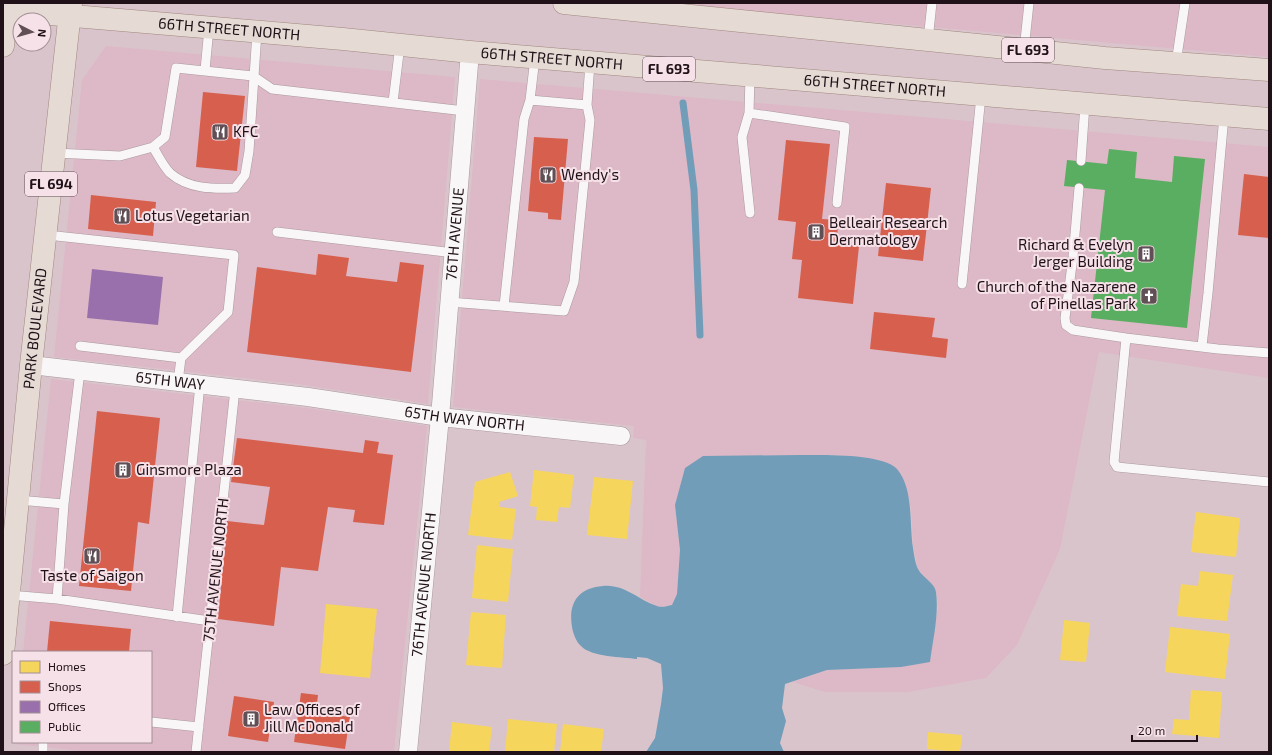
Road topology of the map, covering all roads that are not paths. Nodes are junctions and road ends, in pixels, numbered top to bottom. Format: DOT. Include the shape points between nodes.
graph roads {
  1 [pos="564,3"];
  2 [pos="932,3"];
  3 [pos="1029,3"];
  4 [pos="1185,3"];
  5 [pos="6,8"];
  6 [pos="70,9"];
  7 [pos="209,28"];
  8 [pos="257,32"];
  9 [pos="928,40"];
  10 [pos="400,45"];
  11 [pos="3,46"];
  12 [pos="1024,50"];
  13 [pos="470,52"];
  14 [pos="535,58"];
  15 [pos="590,63"];
  16 [pos="1176,64"];
  17 [pos="205,70"];
  18 [pos="1269,70"];
  19 [pos="253,76"];
  20 [pos="750,76"];
  21 [pos="981,96"];
  22 [pos="530,100"];
  23 [pos="393,102"];
  24 [pos="1085,104"];
  25 [pos="587,105"];
  26 [pos="465,111"];
  27 [pos="749,113"];
  28 [pos="1224,116"];
  29 [pos="1269,119"];
  30 [pos="153,147"];
  31 [pos="54,153"];
  32 [pos="1081,161"];
  33 [pos="1079,188"];
  34 [pos="837,203"];
  35 [pos="750,213"];
  36 [pos="277,232"];
  37 [pos="47,235"];
  38 [pos="454,253"];
  39 [pos="962,284"];
  40 [pos="450,302"];
  41 [pos="504,306"];
  42 [pos="1126,338"];
  43 [pos="80,346"];
  44 [pos="1202,346"];
  45 [pos="1269,353"];
  46 [pos="181,358"];
  47 [pos="32,365"];
  48 [pos="80,371"];
  49 [pos="178,382"];
  50 [pos="200,384"];
  51 [pos="235,388"];
  52 [pos="308,397"];
  53 [pos="440,417"];
  54 [pos="621,436"];
  55 [pos="1269,482"];
  56 [pos="18,500"];
  57 [pos="64,504"];
  58 [pos="9,595"];
  59 [pos="57,599"];
  60 [pos="177,617"];
  61 [pos="210,621"];
  62 [pos="3,654"];
  63 [pos="152,722"];
  64 [pos="199,727"];
  65 [pos="196,752"];
  66 [pos="408,752"];
  1 -- 9 [label="main road, FL 693"];
  2 -- 9 [label="lane"];
  3 -- 12 [label="lane"];
  4 -- 16 [label="lane"];
  5 -- 6 [label="main road, 66TH STREET NORTH / FL 693"];
  5 -- 11 [label="main road"];
  6 -- 7 [label="main road, 66TH STREET NORTH / FL 693"];
  6 -- 31 [label="main road, PARK BOULEVARD / FL 694"];
  7 -- 8 [label="main road, 66TH STREET NORTH / FL 693"];
  7 -- 17 [label="lane"];
  8 -- 10 [label="main road, 66TH STREET NORTH / FL 693"];
  8 -- 19 [label="lane"];
  9 -- 12 [label="main road, FL 693"];
  10 -- 13 [label="main road, 66TH STREET NORTH / FL 693"];
  10 -- 23 [label="lane"];
  12 -- 16 [label="main road, FL 693"];
  13 -- 14 [label="main road, 66TH STREET NORTH / FL 693"];
  13 -- 26 [label="street, 76TH AVENUE"];
  14 -- 15 [label="main road, 66TH STREET NORTH / FL 693"];
  14 -- 22 [label="lane"];
  15 -- 20 [label="main road, 66TH STREET NORTH / FL 693"];
  15 -- 25 [label="lane"];
  16 -- 18 [label="main road, FL 693"];
  17 -- 19 [label="lane"];
  17 -- 30 [label="lane" via="176,68 165,137"];
  19 -- 23 [label="lane" via="272,89"];
  19 -- 30 [label="lane" via="249,151 245,175 235,188 211,189 191,185 171,173"];
  20 -- 21 [label="main road, 66TH STREET NORTH / FL 693"];
  20 -- 27 [label="lane"];
  21 -- 24 [label="main road, 66TH STREET NORTH / FL 693"];
  21 -- 39 [label="lane"];
  22 -- 25 [label="lane"];
  22 -- 41 [label="lane" via="524,119"];
  23 -- 26 [label="lane"];
  24 -- 28 [label="main road, 66TH STREET NORTH / FL 693"];
  24 -- 32 [label="lane"];
  25 -- 41 [label="lane" via="590,120 574,282 564,311"];
  26 -- 38 [label="street, 76TH AVENUE"];
  27 -- 34 [label="lane" via="845,127"];
  27 -- 35 [label="lane" via="742,137"];
  28 -- 29 [label="main road, 66TH STREET NORTH / FL 693"];
  28 -- 44 [label="lane"];
  30 -- 31 [label="lane" via="120,156"];
  31 -- 37 [label="main road, PARK BOULEVARD / FL 694"];
  33 -- 42 [label="lane" via="1066,325 1073,330"];
  36 -- 38 [label="lane"];
  37 -- 46 [label="lane" via="234,255 228,312"];
  37 -- 47 [label="main road, PARK BOULEVARD / FL 694"];
  38 -- 40 [label="street, 76TH AVENUE"];
  40 -- 41 [label="lane"];
  40 -- 53 [label="street, 76TH AVENUE"];
  42 -- 44 [label="lane"];
  42 -- 55 [label="lane" via="1114,462 1116,467"];
  43 -- 46 [label="lane"];
  44 -- 45 [label="lane"];
  46 -- 49 [label="lane"];
  47 -- 48 [label="street, 65TH WAY"];
  47 -- 56 [label="main road, PARK BOULEVARD / FL 694"];
  48 -- 49 [label="street, 65TH WAY"];
  48 -- 57 [label="lane"];
  49 -- 50 [label="street, 65TH WAY"];
  50 -- 51 [label="street, 65TH WAY"];
  50 -- 60 [label="lane"];
  51 -- 52 [label="street, 65TH WAY"];
  51 -- 61 [label="lane, 75TH AVENUE NORTH"];
  52 -- 53 [label="street, 65TH WAY NORTH"];
  53 -- 54 [label="street, 65TH WAY NORTH"];
  53 -- 66 [label="street, 76TH AVENUE NORTH"];
  56 -- 57 [label="lane"];
  56 -- 58 [label="main road, PARK BOULEVARD / FL 694"];
  57 -- 59 [label="lane"];
  58 -- 59 [label="lane"];
  58 -- 62 [label="main road, PARK BOULEVARD / FL 694"];
  59 -- 60 [label="lane"];
  60 -- 61 [label="lane"];
  61 -- 64 [label="lane, 75TH AVENUE NORTH"];
  63 -- 64 [label="lane"];
  64 -- 65 [label="lane, 75TH AVENUE NORTH"];
}
